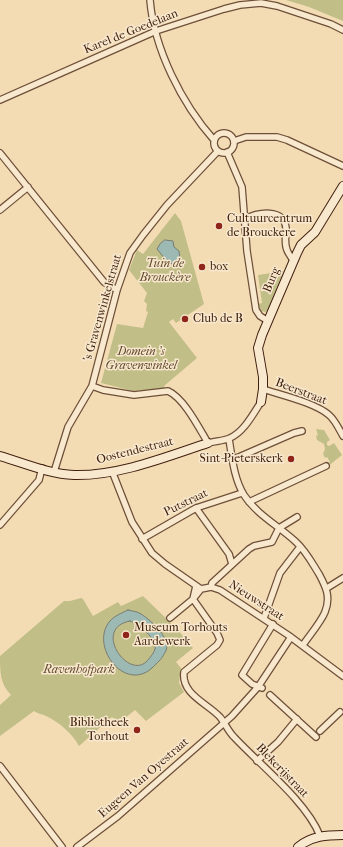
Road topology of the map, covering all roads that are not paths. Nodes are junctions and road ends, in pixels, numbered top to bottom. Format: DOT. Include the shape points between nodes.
graph roads {
  1 [pos="150,0"];
  2 [pos="343,30"];
  3 [pos="156,31"];
  4 [pos="0,100"];
  5 [pos="214,140"];
  6 [pos="234,141"];
  7 [pos="218,151"];
  8 [pos="0,152"];
  9 [pos="227,152"];
  10 [pos="343,166"];
  11 [pos="343,186"];
  12 [pos="28,187"];
  13 [pos="0,210"];
  14 [pos="245,219"];
  15 [pos="293,260"];
  16 [pos="117,290"];
  17 [pos="268,321"];
  18 [pos="92,386"];
  19 [pos="264,389"];
  20 [pos="261,402"];
  21 [pos="302,431"];
  22 [pos="343,436"];
  23 [pos="229,439"];
  24 [pos="208,443"];
  25 [pos="0,456"];
  26 [pos="232,460"];
  27 [pos="326,466"];
  28 [pos="42,468"];
  29 [pos="112,471"];
  30 [pos="54,472"];
  31 [pos="242,493"];
  32 [pos="249,502"];
  33 [pos="196,508"];
  34 [pos="297,517"];
  35 [pos="0,525"];
  36 [pos="279,528"];
  37 [pos="142,539"];
  38 [pos="300,547"];
  39 [pos="232,564"];
  40 [pos="343,578"];
  41 [pos="199,587"];
  42 [pos="211,587"];
  43 [pos="327,588"];
  44 [pos="193,599"];
  45 [pos="170,618"];
  46 [pos="264,618"];
  47 [pos="273,624"];
  48 [pos="291,637"];
  49 [pos="303,645"];
  50 [pos="343,676"];
  51 [pos="260,687"];
  52 [pos="270,695"];
  53 [pos="340,712"];
  54 [pos="297,719"];
  55 [pos="224,723"];
  56 [pos="320,731"];
  57 [pos="316,737"];
  58 [pos="257,762"];
  59 [pos="0,766"];
  60 [pos="343,835"];
  61 [pos="320,836"];
  62 [pos="62,847"];
  63 [pos="77,847"];
  64 [pos="298,847"];
  1 -- 3 [label="street"];
  2 -- 3 [label="street, Karel de Goedelaan" via="277,6 261,3 224,9"];
  3 -- 4 [label="street, Karel de Goedelaan"];
  3 -- 5 [label="street" via="176,84"];
  5 -- 6 [label="street" via="224,133 231,136"];
  5 -- 7 [label="street"];
  6 -- 9 [label="street" via="233,147"];
  6 -- 10 [label="street" via="238,138 276,137 288,140"];
  7 -- 9 [label="street"];
  7 -- 16 [label="street, 's Gravenwinkelstraat" via="167,205 143,235 130,253"];
  8 -- 12 [label="street"];
  9 -- 14 [label="street, Burg" via="242,187"];
  11 -- 15 [label="street" via="315,232 302,245"];
  12 -- 13 [label="street"];
  12 -- 16 [label="street" via="104,282"];
  14 -- 15 [label="street, Burg" via="268,213 276,214 283,219 287,250"];
  14 -- 17 [label="street, Burg" via="256,310"];
  15 -- 17 [label="street, Burg"];
  16 -- 18 [label="street, 's Gravenwinkelstraat"];
  17 -- 19 [label="street, Burg" via="258,348"];
  18 -- 24 [label="street" via="134,395 168,391 188,411"];
  18 -- 30 [label="street, 's Gravenwinkelstraat" via="68,427"];
  19 -- 20 [label="street, Burg"];
  19 -- 22 [label="street, Beerstraat" via="324,411"];
  20 -- 23 [label="street, Burg" via="238,434"];
  21 -- 26 [label="street"];
  23 -- 24 [label="street, Oostendestraat"];
  23 -- 26 [label="street"];
  24 -- 29 [label="street, Oostendestraat"];
  25 -- 28 [label="street, Oostendestraat"];
  26 -- 31 [label="street"];
  27 -- 32 [label="street"];
  28 -- 30 [label="street, Oostendestraat"];
  28 -- 35 [label="street" via="39,480"];
  29 -- 30 [label="street, Oostendestraat" via="92,474"];
  29 -- 37 [label="street" via="132,522"];
  31 -- 32 [label="street"];
  31 -- 33 [label="street, Putstraat"];
  32 -- 36 [label="street"];
  33 -- 37 [label="street, Putstraat"];
  33 -- 39 [label="street" via="229,554"];
  34 -- 36 [label="street"];
  36 -- 38 [label="street"];
  36 -- 39 [label="street" via="272,542 254,546"];
  37 -- 41 [label="street" via="159,559"];
  38 -- 43 [label="street" via="308,555"];
  38 -- 46 [label="street" via="280,573"];
  39 -- 42 [label="street"];
  40 -- 43 [label="street"];
  41 -- 42 [label="street, Nieuwstraat"];
  41 -- 44 [label="street"];
  42 -- 46 [label="street, Nieuwstraat"];
  43 -- 49 [label="street" via="325,612"];
  44 -- 45 [label="street"];
  44 -- 55 [label="street, Blekerijstraat" via="220,640 184,672 183,678 192,694"];
  46 -- 47 [label="street, Nieuwstraat"];
  47 -- 48 [label="street, Nieuwstraat"];
  47 -- 51 [label="street" via="242,674 252,684"];
  48 -- 49 [label="street, Nieuwstraat"];
  48 -- 51 [label="street, Eugeen Van Oyestraat"];
  49 -- 50 [label="street, Nieuwstraat"];
  51 -- 55 [label="street, Eugeen Van Oyestraat"];
  52 -- 54 [label="street"];
  53 -- 56 [label="street"];
  54 -- 57 [label="street"];
  54 -- 58 [label="street"];
  55 -- 58 [label="street, Blekerijstraat" via="232,736"];
  55 -- 63 [label="street, Eugeen Van Oyestraat" via="118,816"];
  58 -- 61 [label="street, Blekerijstraat" via="297,801 314,823"];
  59 -- 62 [label="street"];
  60 -- 61 [label="street"];
  61 -- 64 [label="street"];
}
